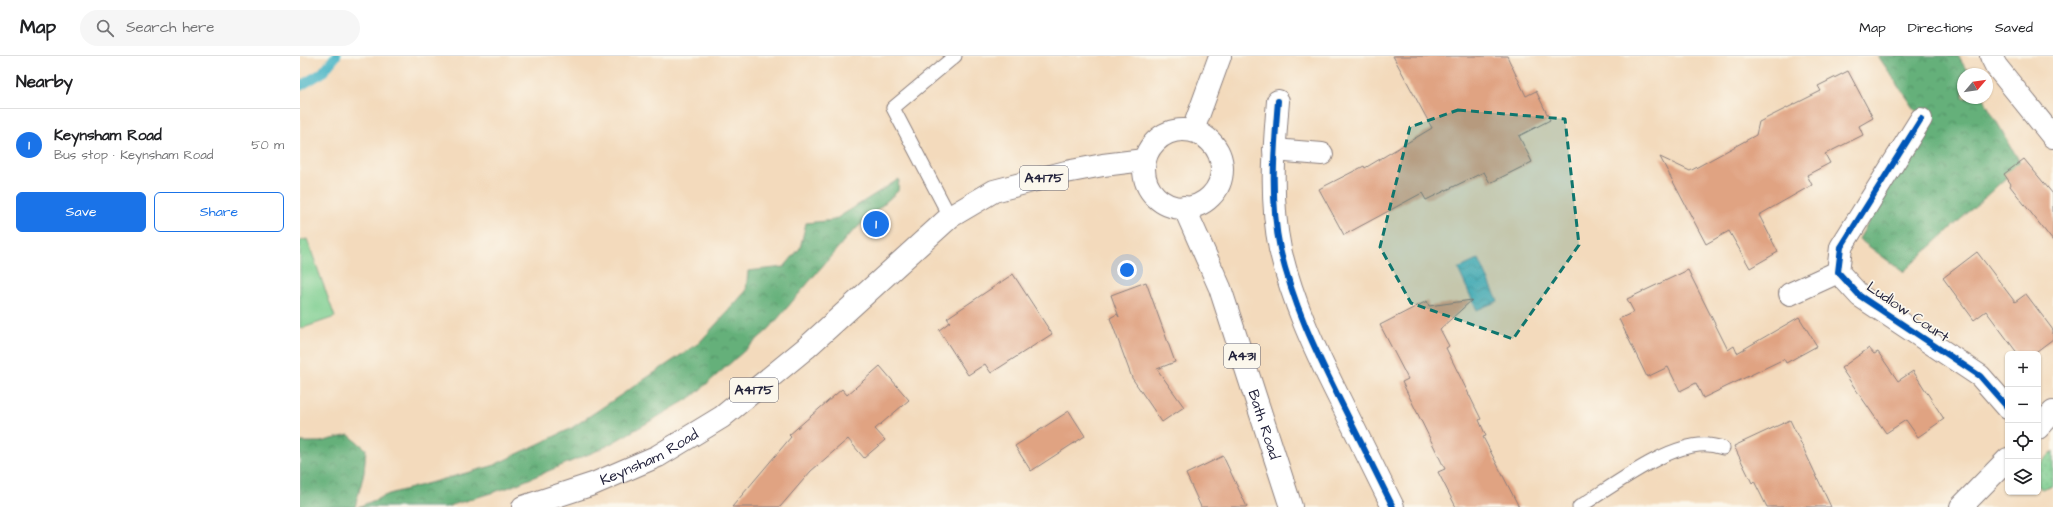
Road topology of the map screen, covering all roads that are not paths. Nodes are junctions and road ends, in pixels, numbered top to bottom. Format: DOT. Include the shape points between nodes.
graph roads {
  1 [pos="955,56"];
  2 [pos="1220,56"];
  3 [pos="1991,56"];
  4 [pos="1278,101"];
  5 [pos="1921,119"];
  6 [pos="1193,130"];
  7 [pos="2053,137"];
  8 [pos="1274,150"];
  9 [pos="1322,154"];
  10 [pos="1144,160"];
  11 [pos="1184,207"];
  12 [pos="950,217"];
  13 [pos="1838,272"];
  14 [pos="1790,294"];
  15 [pos="2005,405"];
  16 [pos="2053,412"];
  17 [pos="2041,425"];
  18 [pos="1724,448"];
  19 [pos="2005,462"];
  20 [pos="1964,506"];
  21 [pos="523,507"];
  22 [pos="1291,507"];
  23 [pos="1393,507"];
  24 [pos="1579,507"];
  1 -- 12 [label="lane" via="893,108"];
  2 -- 6 [label="main road"];
  3 -- 7 [label="main road" via="1996,66"];
  4 -- 8 [label="main road"];
  5 -- 13 [label="main road" via="1841,247"];
  6 -- 10 [label="main road" via="1179,129 1162,135 1148,149"];
  6 -- 11 [label="main road" via="1212,142 1220,154 1223,168 1221,181 1214,193 1194,207"];
  8 -- 9 [label="main road"];
  8 -- 23 [label="main road" via="1274,193 1280,247 1293,298 1307,334"];
  10 -- 11 [label="main road" via="1144,174 1154,196 1176,208"];
  10 -- 12 [label="main road, Keynsham Road / A4175" via="1102,164 994,191"];
  11 -- 22 [label="main road, Bath Road / A431" via="1220,288"];
  12 -- 21 [label="main road, Keynsham Road / A4175" via="806,348 722,417 658,456 593,484"];
  13 -- 14 [label="main road"];
  13 -- 15 [label="main road, Ludlow Court" via="1860,296 1980,376"];
  16 -- 17 [label="main road"];
  18 -- 24 [label="lane" via="1699,446 1666,455"];
  19 -- 20 [label="main road"];
}
